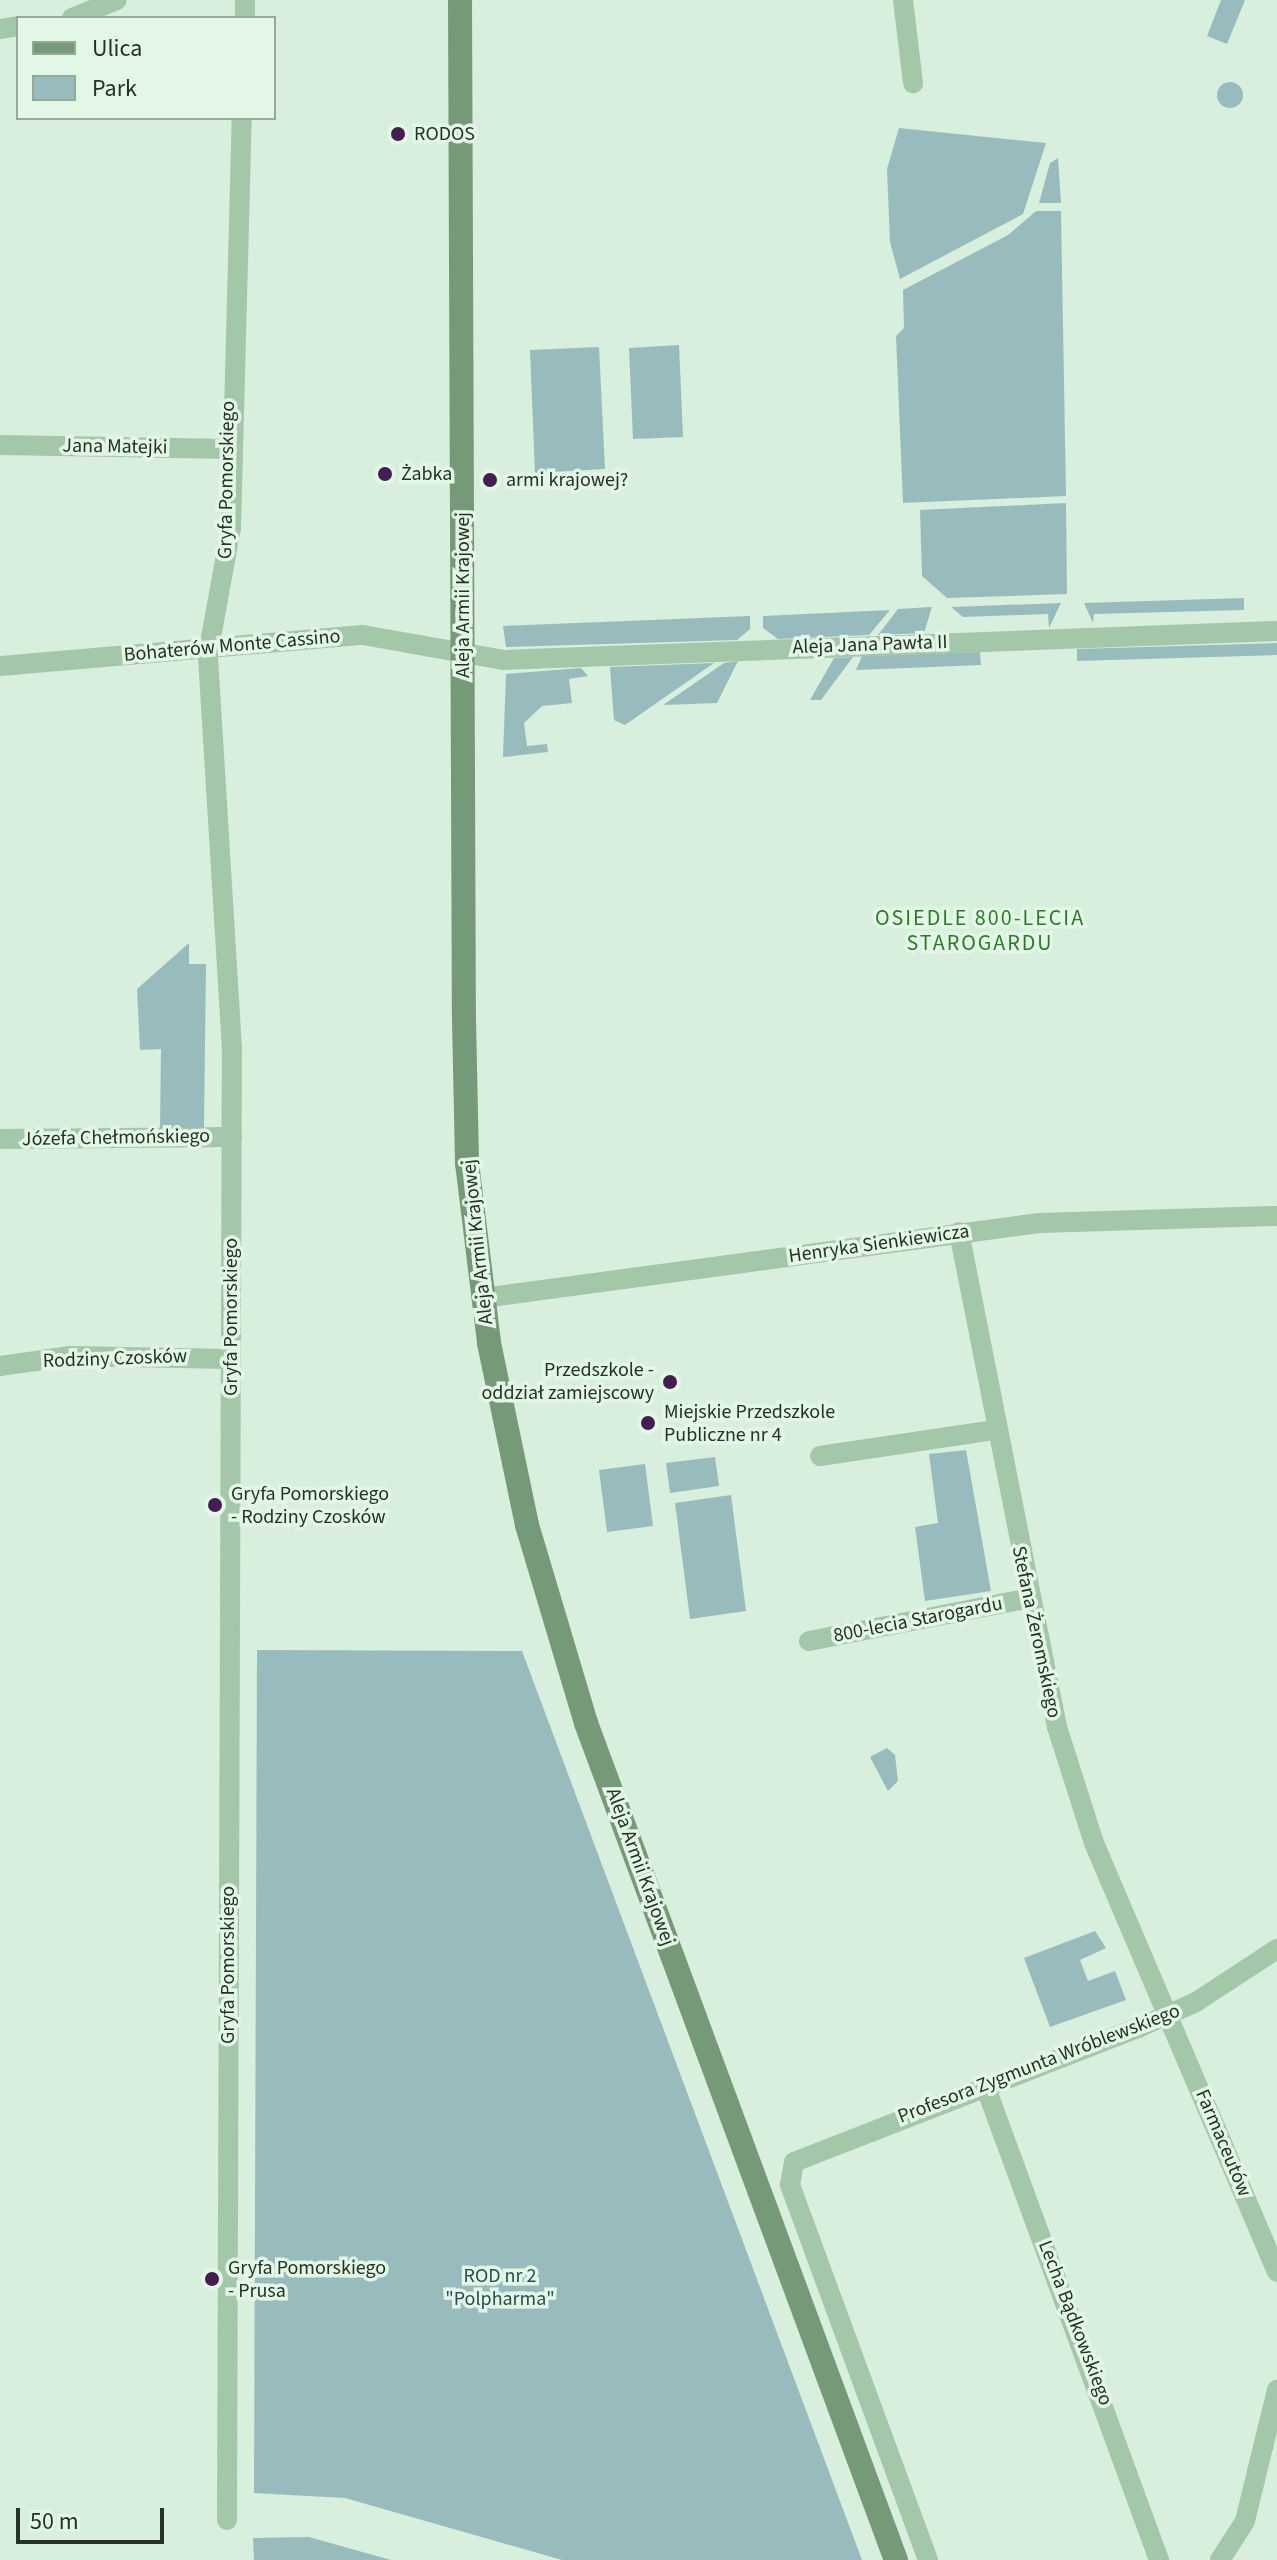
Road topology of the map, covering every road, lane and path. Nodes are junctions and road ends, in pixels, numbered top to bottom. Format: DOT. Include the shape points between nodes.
graph roads {
  1 [pos="117,0"];
  2 [pos="460,0"];
  3 [pos="903,0"];
  4 [pos="77,16"];
  5 [pos="913,83"];
  6 [pos="242,120"];
  7 [pos="0,445"];
  8 [pos="230,449"];
  9 [pos="1277,631"];
  10 [pos="212,644"];
  11 [pos="463,655"];
  12 [pos="0,666"];
  13 [pos="232,1137"];
  14 [pos="0,1139"];
  15 [pos="1277,1216"];
  16 [pos="959,1232"];
  17 [pos="483,1298"];
  18 [pos="231,1359"];
  19 [pos="0,1366"];
  20 [pos="995,1430"];
  21 [pos="820,1456"];
  22 [pos="1026,1599"];
  23 [pos="809,1641"];
  24 [pos="1277,1949"];
  25 [pos="1167,2015"];
  26 [pos="986,2088"];
  27 [pos="1277,2272"];
  28 [pos="1277,2390"];
  29 [pos="227,2520"];
  30 [pos="896,2560"];
  31 [pos="928,2560"];
  32 [pos="1159,2560"];
  33 [pos="1220,2560"];
  1 -- 4 [label="street"];
  2 -- 11 [label="main road, Aleja Armii Krajowej"];
  3 -- 5 [label="street"];
  6 -- 8 [label="street, Gryfa Pomorskiego"];
  7 -- 8 [label="street, Jana Matejki"];
  8 -- 10 [label="street, Gryfa Pomorskiego" via="229,552"];
  9 -- 11 [label="street, Aleja Jana Pawła II" via="503,660"];
  10 -- 11 [label="street, Bohaterów Monte Cassino" via="363,635"];
  10 -- 12 [label="street, Bohaterów Monte Cassino"];
  10 -- 13 [label="street, Gryfa Pomorskiego"];
  11 -- 17 [label="main road, Aleja Armii Krajowej" via="467,1163"];
  13 -- 14 [label="street, Józefa Chełmońskiego"];
  13 -- 18 [label="street, Gryfa Pomorskiego"];
  15 -- 16 [label="street, Henryka Sienkiewicza"];
  16 -- 17 [label="street, Henryka Sienkiewicza"];
  16 -- 20 [label="street, Stefana Żeromskiego"];
  17 -- 30 [label="main road, Aleja Armii Krajowej" via="527,1525 586,1723"];
  18 -- 19 [label="street, Rodziny Czosków" via="70,1356"];
  18 -- 29 [label="street, Gryfa Pomorskiego"];
  20 -- 21 [label="street"];
  20 -- 22 [label="street, Stefana Żeromskiego"];
  22 -- 23 [label="street, 800-lecia Starogardu"];
  22 -- 25 [label="street, Stefana Żeromskiego" via="1094,1843"];
  24 -- 25 [label="street, Profesora Zygmunta Wróblewskiego"];
  25 -- 26 [label="street, Profesora Zygmunta Wróblewskiego"];
  25 -- 27 [label="street, Farmaceutów"];
  26 -- 31 [label="street, Profesora Zygmunta Wróblewskiego" via="794,2162 790,2185"];
  26 -- 32 [label="street, Lecha Bądkowskiego"];
  28 -- 33 [label="street" via="1252,2497 1235,2544"];
}
